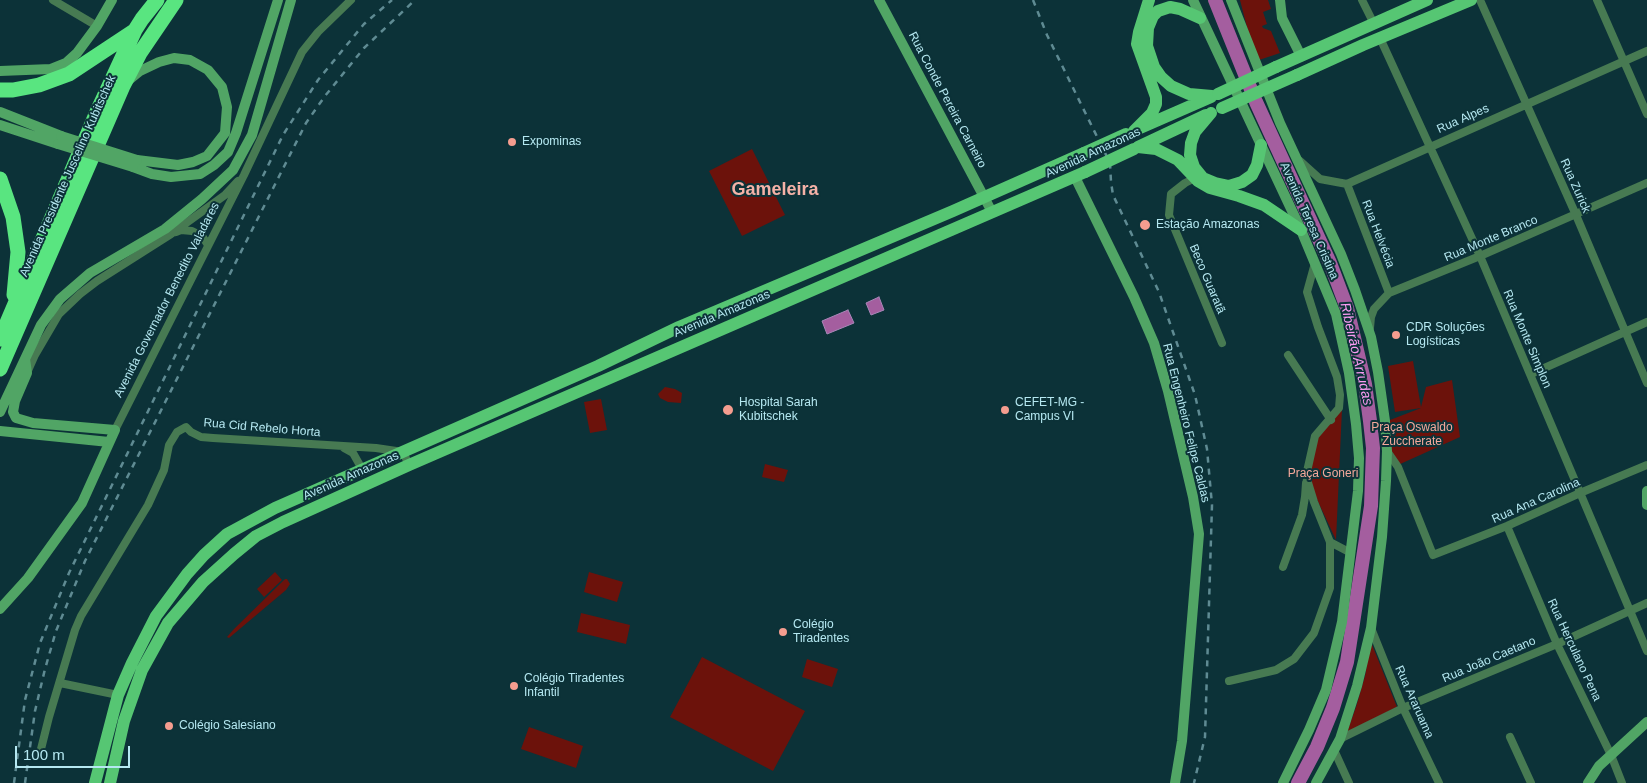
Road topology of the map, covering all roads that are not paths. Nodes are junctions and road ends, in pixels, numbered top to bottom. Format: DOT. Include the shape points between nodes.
graph roads {
  1 [pos="53,0"];
  2 [pos="112,0"];
  3 [pos="157,0"];
  4 [pos="176,0"];
  5 [pos="278,0"];
  6 [pos="290,0"];
  7 [pos="351,0"];
  8 [pos="879,0"];
  9 [pos="1149,0"];
  10 [pos="1192,0"];
  11 [pos="1231,0"];
  12 [pos="1236,0"];
  13 [pos="1280,0"];
  14 [pos="1362,0"];
  15 [pos="1427,0"];
  16 [pos="1471,0"];
  17 [pos="1480,0"];
  18 [pos="1597,0"];
  19 [pos="1200,18"];
  20 [pos="1374,24"];
  21 [pos="97,26"];
  22 [pos="135,30"];
  23 [pos="1247,38"];
  24 [pos="1380,38"];
  25 [pos="1647,51"];
  26 [pos="1300,56"];
  27 [pos="1623,62"];
  28 [pos="0,71"];
  29 [pos="123,86"];
  30 [pos="0,90"];
  31 [pos="1215,95"];
  32 [pos="1526,104"];
  33 [pos="0,112"];
  34 [pos="1210,113"];
  35 [pos="1647,114"];
  36 [pos="0,126"];
  37 [pos="1130,133"];
  38 [pos="59,140"];
  39 [pos="1261,145"];
  40 [pos="1429,147"];
  41 [pos="1136,148"];
  42 [pos="1083,154"];
  43 [pos="1294,155"];
  44 [pos="135,164"];
  45 [pos="244,174"];
  46 [pos="1080,174"];
  47 [pos="1195,178"];
  48 [pos="0,179"];
  49 [pos="1647,182"];
  50 [pos="1347,184"];
  51 [pos="984,198"];
  52 [pos="992,212"];
  53 [pos="1576,215"];
  54 [pos="1301,230"];
  55 [pos="171,234"];
  56 [pos="208,245"];
  57 [pos="152,246"];
  58 [pos="131,249"];
  59 [pos="1480,256"];
  60 [pos="1315,262"];
  61 [pos="1389,293"];
  62 [pos="13,310"];
  63 [pos="1647,322"];
  64 [pos="1626,332"];
  65 [pos="0,338"];
  66 [pos="1371,338"];
  67 [pos="1222,343"];
  68 [pos="1288,355"];
  69 [pos="25,358"];
  70 [pos="0,370"];
  71 [pos="27,373"];
  72 [pos="1531,374"];
  73 [pos="1647,383"];
  74 [pos="0,412"];
  75 [pos="1331,420"];
  76 [pos="115,430"];
  77 [pos="0,431"];
  78 [pos="109,442"];
  79 [pos="340,446"];
  80 [pos="1387,451"];
  81 [pos="403,452"];
  82 [pos="408,465"];
  83 [pos="1647,465"];
  84 [pos="362,469"];
  85 [pos="1306,476"];
  86 [pos="1647,491"];
  87 [pos="1580,493"];
  88 [pos="1647,504"];
  89 [pos="1507,526"];
  90 [pos="1330,542"];
  91 [pos="1351,553"];
  92 [pos="1283,566"];
  93 [pos="1647,603"];
  94 [pos="0,609"];
  95 [pos="1630,611"];
  96 [pos="1371,628"];
  97 [pos="1557,644"];
  98 [pos="1647,651"];
  99 [pos="1228,681"];
  100 [pos="60,683"];
  101 [pos="118,695"];
  102 [pos="1403,708"];
  103 [pos="1647,722"];
  104 [pos="1510,737"];
  105 [pos="1340,739"];
  106 [pos="41,749"];
  107 [pos="1334,750"];
  108 [pos="1611,755"];
  109 [pos="96,783"];
  110 [pos="110,783"];
  111 [pos="1175,783"];
  112 [pos="1283,783"];
  113 [pos="1316,783"];
  114 [pos="1349,783"];
  115 [pos="1439,783"];
  116 [pos="1531,783"];
  117 [pos="1588,783"];
  118 [pos="1622,783"];
  1 -- 21 [label="street"];
  2 -- 21 [label="main road"];
  3 -- 22 [label="highway, Avenida Presidente Juscelino Kubitschek"];
  4 -- 29 [label="highway, Avenida Presidente Juscelino Kubitschek" via="140,53"];
  5 -- 44 [label="main road" via="228,152 200,174 171,177 152,174"];
  6 -- 58 [label="main road" via="252,135 232,170 165,229"];
  7 -- 45 [label="street, Avenida Governador Benedito Valadares" via="302,52"];
  8 -- 51 [label="main road, Rua Conde Pereira Carneiro"];
  9 -- 37 [label="main road" via="1137,44 1156,104 1152,113"];
  10 -- 19 [label="main road, Avenida Teresa Cristina"];
  11 -- 23 [label="main road, Avenida Teresa Cristina"];
  12 -- 23 [label="street"];
  13 -- 26 [label="main road" via="1282,18"];
  14 -- 20 [label="street"];
  15 -- 20 [label="main road, Avenida Amazonas"];
  16 -- 24 [label="main road, Avenida Amazonas"];
  17 -- 32 [label="street, Rua Zurick"];
  18 -- 27 [label="street"];
  19 -- 31 [label="main road" via="1170,7 1158,11 1148,28 1147,46 1154,67 1171,86 1189,94"];
  19 -- 39 [label="main road, Avenida Teresa Cristina"];
  20 -- 26 [label="main road, Avenida Amazonas"];
  21 -- 28 [label="main road" via="66,63 51,69"];
  22 -- 30 [label="highway" via="69,74 40,84"];
  22 -- 62 [label="highway, Avenida Presidente Juscelino Kubitschek" via="96,112"];
  23 -- 43 [label="main road, Avenida Teresa Cristina"];
  24 -- 34 [label="main road, Avenida Amazonas, bridge"];
  24 -- 40 [label="street, Rua Monte Simplon"];
  25 -- 27 [label="street, Rua Alpes"];
  26 -- 31 [label="main road, Avenida Amazonas, bridge"];
  27 -- 32 [label="street, Rua Alpes"];
  27 -- 35 [label="street"];
  29 -- 44 [label="main road" via="140,71 159,62 174,58 190,60 208,70 222,87 227,107 225,133 207,156 178,165"];
  29 -- 70 [label="highway, Avenida Presidente Juscelino Kubitschek"];
  31 -- 37 [label="main road, Avenida Amazonas"];
  32 -- 40 [label="street, Rua Alpes"];
  32 -- 53 [label="street, Rua Zurick"];
  33 -- 38 [label="main road"];
  34 -- 39 [label="main road" via="1191,142 1190,155 1194,167 1204,178 1229,186 1242,182 1252,175"];
  34 -- 41 [label="main road, Avenida Amazonas"];
  36 -- 38 [label="main road"];
  37 -- 42 [label="main road, Avenida Amazonas, bridge"];
  38 -- 44 [label="main road, bridge"];
  39 -- 54 [label="main road, Avenida Teresa Cristina"];
  40 -- 50 [label="street, Rua Alpes"];
  40 -- 59 [label="street, Rua Monte Simplon"];
  41 -- 46 [label="main road, Avenida Amazonas, bridge"];
  41 -- 47 [label="main road" via="1156,149 1178,160"];
  42 -- 46 [label="main road" via="1073,168"];
  42 -- 51 [label="main road, Avenida Amazonas"];
  43 -- 50 [label="street" via="1320,179"];
  43 -- 66 [label="main road, Avenida Teresa Cristina" via="1341,254"];
  45 -- 55 [label="street" via="225,195"];
  45 -- 56 [label="street, Avenida Governador Benedito Valadares"];
  46 -- 52 [label="main road, Avenida Amazonas"];
  46 -- 111 [label="main road, Rua Engenheiro Felipe Caldas" via="1154,343 1168,391 1199,534 1182,741"];
  47 -- 54 [label="main road" via="1210,188 1264,205"];
  47 -- 67 [label="street, Beco Guaratã" via="1171,194 1169,215"];
  48 -- 62 [label="highway" via="13,217 18,252"];
  49 -- 53 [label="street, Rua Monte Branco"];
  50 -- 61 [label="street, Rua Helvécia"];
  51 -- 52 [label="main road, Rua Conde Pereira Carneiro"];
  51 -- 81 [label="main road, Avenida Amazonas" via="679,327"];
  52 -- 82 [label="main road, Avenida Amazonas"];
  53 -- 59 [label="street, Rua Monte Branco"];
  53 -- 64 [label="street, Rua Zurick"];
  54 -- 60 [label="main road, Avenida Teresa Cristina"];
  55 -- 56 [label="street" via="192,231 202,236"];
  55 -- 57 [label="street"];
  56 -- 76 [label="street, Avenida Governador Benedito Valadares"];
  57 -- 58 [label="street"];
  57 -- 71 [label="street" via="97,281 59,314"];
  58 -- 69 [label="main road" via="90,273 60,299 41,325"];
  59 -- 61 [label="street, Rua Monte Branco"];
  59 -- 72 [label="street, Rua Monte Simplon"];
  60 -- 75 [label="street" via="1307,292 1337,377 1340,395 1339,408"];
  60 -- 91 [label="main road, Avenida Teresa Cristina" via="1336,314 1344,345 1356,424 1358,491"];
  61 -- 66 [label="street, Rua Monte Branco" via="1370,317"];
  62 -- 65 [label="highway, Avenida Presidente Juscelino Kubitschek"];
  63 -- 64 [label="street"];
  64 -- 72 [label="street"];
  64 -- 73 [label="street, Rua Zurick"];
  66 -- 80 [label="main road, Avenida Teresa Cristina" via="1386,421"];
  68 -- 75 [label="street"];
  69 -- 71 [label="main road"];
  69 -- 74 [label="main road"];
  71 -- 76 [label="main road" via="15,401 13,412 16,418 33,423"];
  72 -- 87 [label="street, Rua Monte Simplon"];
  75 -- 85 [label="street" via="1316,436"];
  76 -- 78 [label="main road, Avenida Governador Benedito Valadares"];
  77 -- 78 [label="main road"];
  78 -- 94 [label="main road, Avenida Governador Benedito Valadares" via="82,503 28,578"];
  79 -- 81 [label="street, Rua Cid Rebelo Horta"];
  79 -- 84 [label="street" via="353,453"];
  79 -- 100 [label="street, Rua Cid Rebelo Horta" via="206,438 186,427 177,432 168,445 164,470 148,505 81,616"];
  80 -- 89 [label="street, Rua Ana Carolina" via="1398,467 1433,555"];
  80 -- 96 [label="main road, Avenida Teresa Cristina" via="1382,537"];
  81 -- 82 [label="street"];
  81 -- 84 [label="main road, Avenida Amazonas"];
  82 -- 110 [label="main road, Avenida Amazonas" via="256,536 203,582 168,623 142,670 124,721"];
  83 -- 87 [label="street, Rua Ana Carolina"];
  84 -- 101 [label="main road, Avenida Amazonas" via="275,508 227,534 204,555 156,616"];
  85 -- 90 [label="street"];
  85 -- 92 [label="street" via="1302,515"];
  86 -- 88 [label="main road"];
  87 -- 89 [label="street, Rua Ana Carolina"];
  87 -- 95 [label="street, Rua Monte Simplon"];
  89 -- 97 [label="street, Rua Herculano Pena"];
  90 -- 91 [label="street"];
  90 -- 99 [label="street" via="1330,588 1314,633 1294,659 1276,670"];
  91 -- 112 [label="main road, Avenida Teresa Cristina" via="1342,622 1326,690"];
  93 -- 95 [label="street, Rua João Caetano"];
  95 -- 97 [label="street, Rua João Caetano"];
  95 -- 98 [label="street, Rua Monte Simplon"];
  96 -- 102 [label="street, Rua Araruama"];
  96 -- 105 [label="main road, Avenida Teresa Cristina"];
  97 -- 102 [label="street, Rua João Caetano"];
  97 -- 108 [label="street, Rua Herculano Pena"];
  100 -- 101 [label="street"];
  100 -- 106 [label="street"];
  101 -- 109 [label="main road, Avenida Amazonas"];
  102 -- 105 [label="street, Rua João Caetano"];
  102 -- 115 [label="street, Rua Araruama"];
  103 -- 108 [label="main road"];
  104 -- 116 [label="street"];
  105 -- 107 [label="main road, Avenida Teresa Cristina"];
  107 -- 113 [label="main road, Avenida Teresa Cristina"];
  107 -- 114 [label="street"];
  108 -- 117 [label="main road"];
  108 -- 118 [label="street, Rua Herculano Pena"];
}
